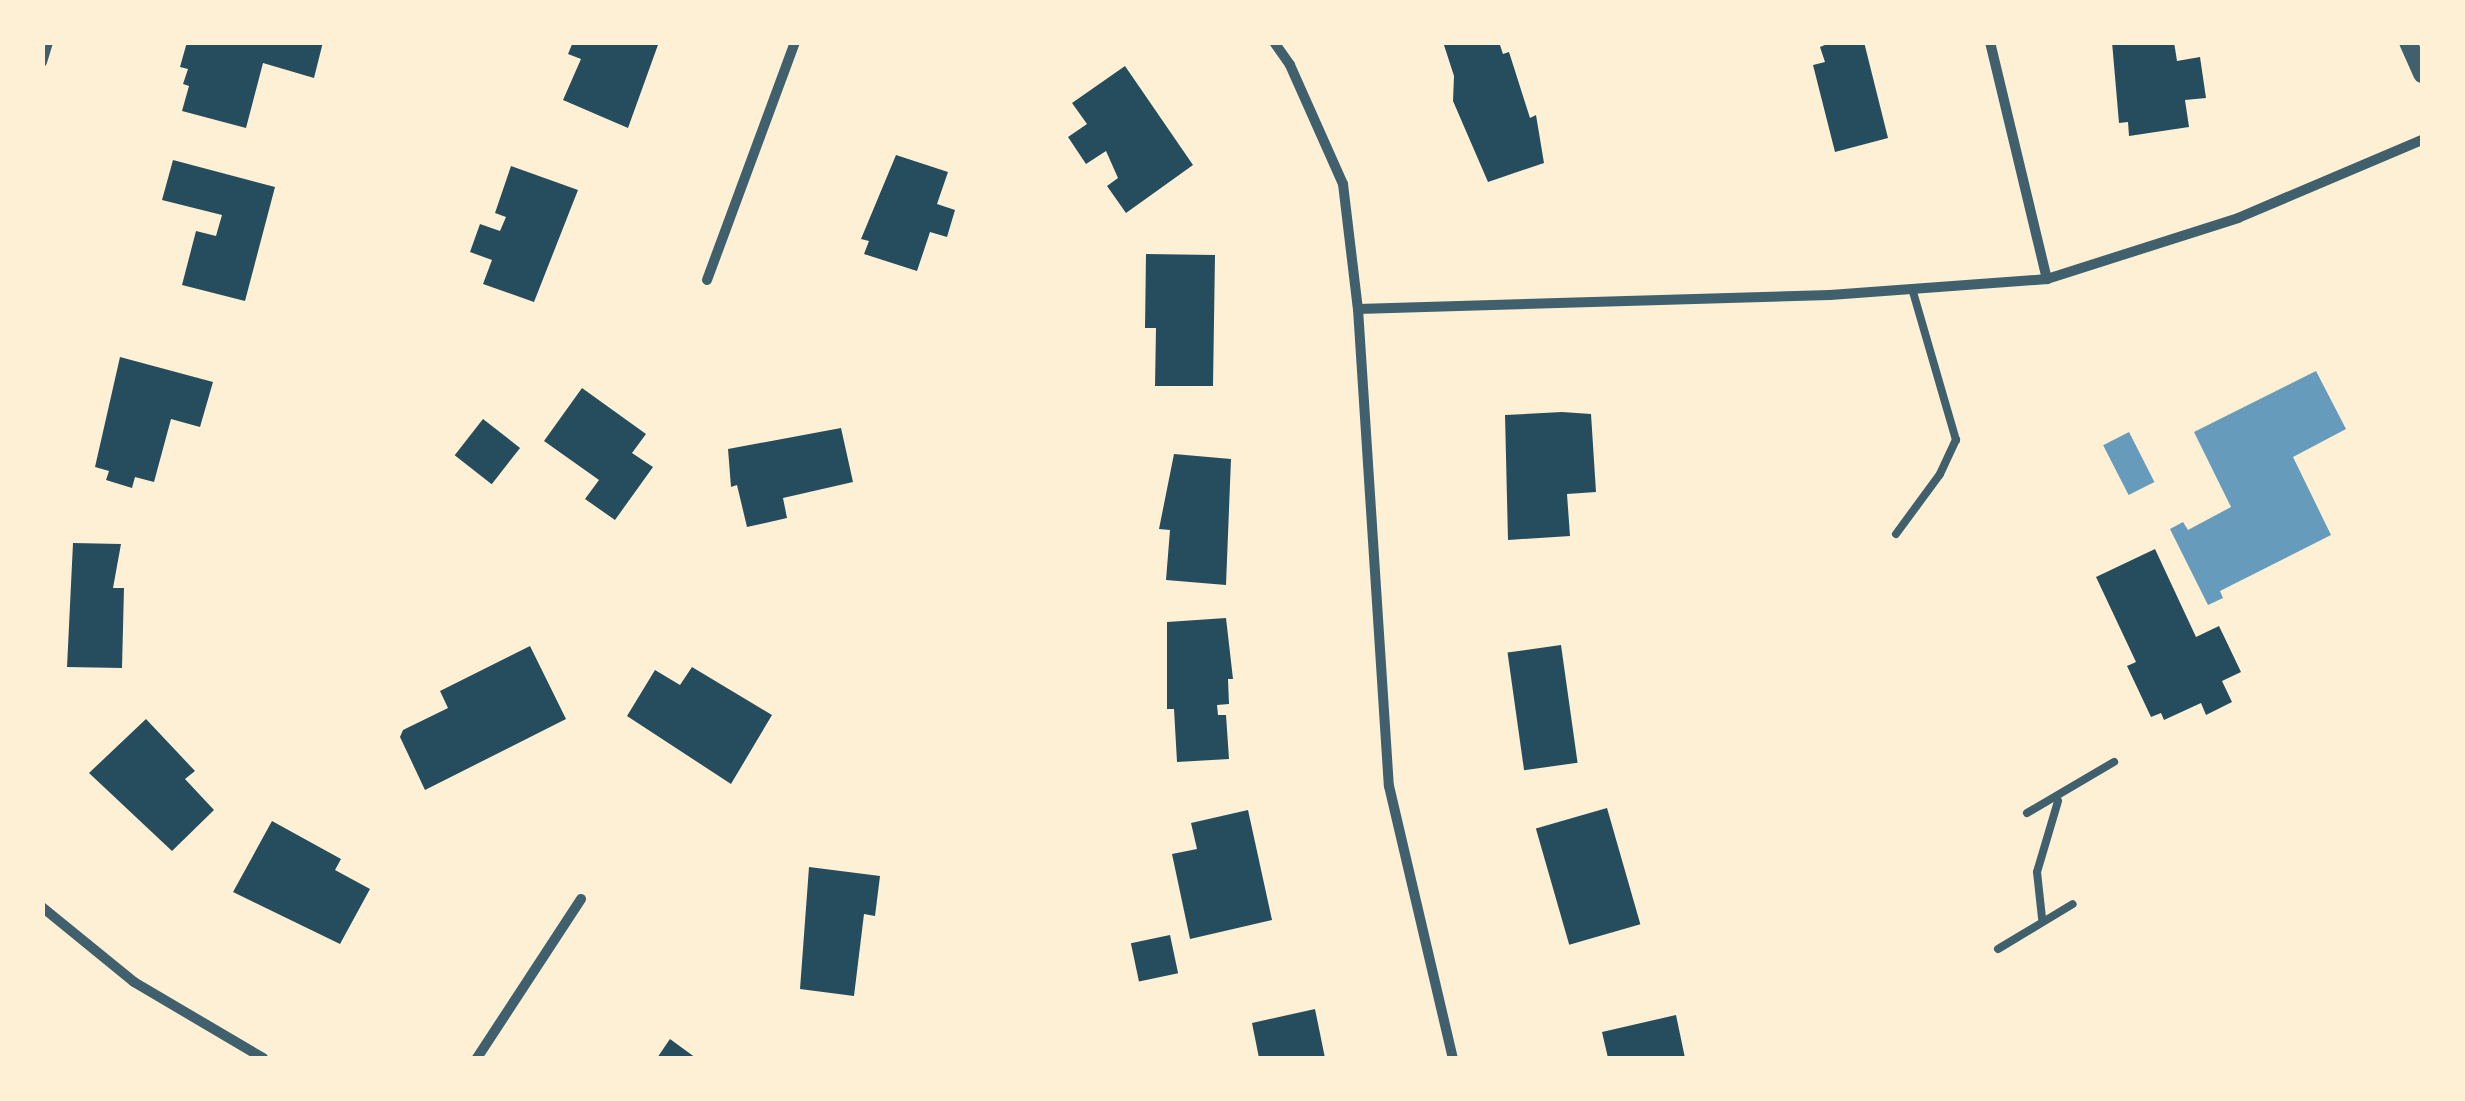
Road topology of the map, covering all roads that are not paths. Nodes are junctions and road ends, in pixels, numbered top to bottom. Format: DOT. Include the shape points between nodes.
graph roads {
  1 [pos="48,42"];
  2 [pos="795,42"];
  3 [pos="1274,42"];
  4 [pos="1990,42"];
  5 [pos="2408,42"];
  6 [pos="42,62"];
  7 [pos="2422,74"];
  8 [pos="2422,140"];
  9 [pos="2047,279"];
  10 [pos="707,280"];
  11 [pos="1912,288"];
  12 [pos="1358,309"];
  13 [pos="1896,534"];
  14 [pos="2114,762"];
  15 [pos="2058,800"];
  16 [pos="2027,813"];
  17 [pos="581,899"];
  18 [pos="2073,904"];
  19 [pos="42,906"];
  20 [pos="2042,918"];
  21 [pos="1998,949"];
  22 [pos="263,1058"];
  23 [pos="477,1058"];
  24 [pos="1452,1058"];
  1 -- 6 [label="street"];
  2 -- 10 [label="street"];
  3 -- 12 [label="street" via="1343,184"];
  4 -- 9 [label="street"];
  5 -- 7 [label="street"];
  8 -- 9 [label="street" via="2238,218"];
  9 -- 11 [label="street"];
  11 -- 12 [label="street"];
  11 -- 13 [label="lane" via="1956,440"];
  12 -- 24 [label="street" via="1389,786"];
  14 -- 15 [label="lane"];
  15 -- 16 [label="lane"];
  15 -- 20 [label="lane" via="2037,872"];
  17 -- 23 [label="street"];
  18 -- 20 [label="lane"];
  19 -- 22 [label="street" via="134,982"];
  20 -- 21 [label="lane"];
}
